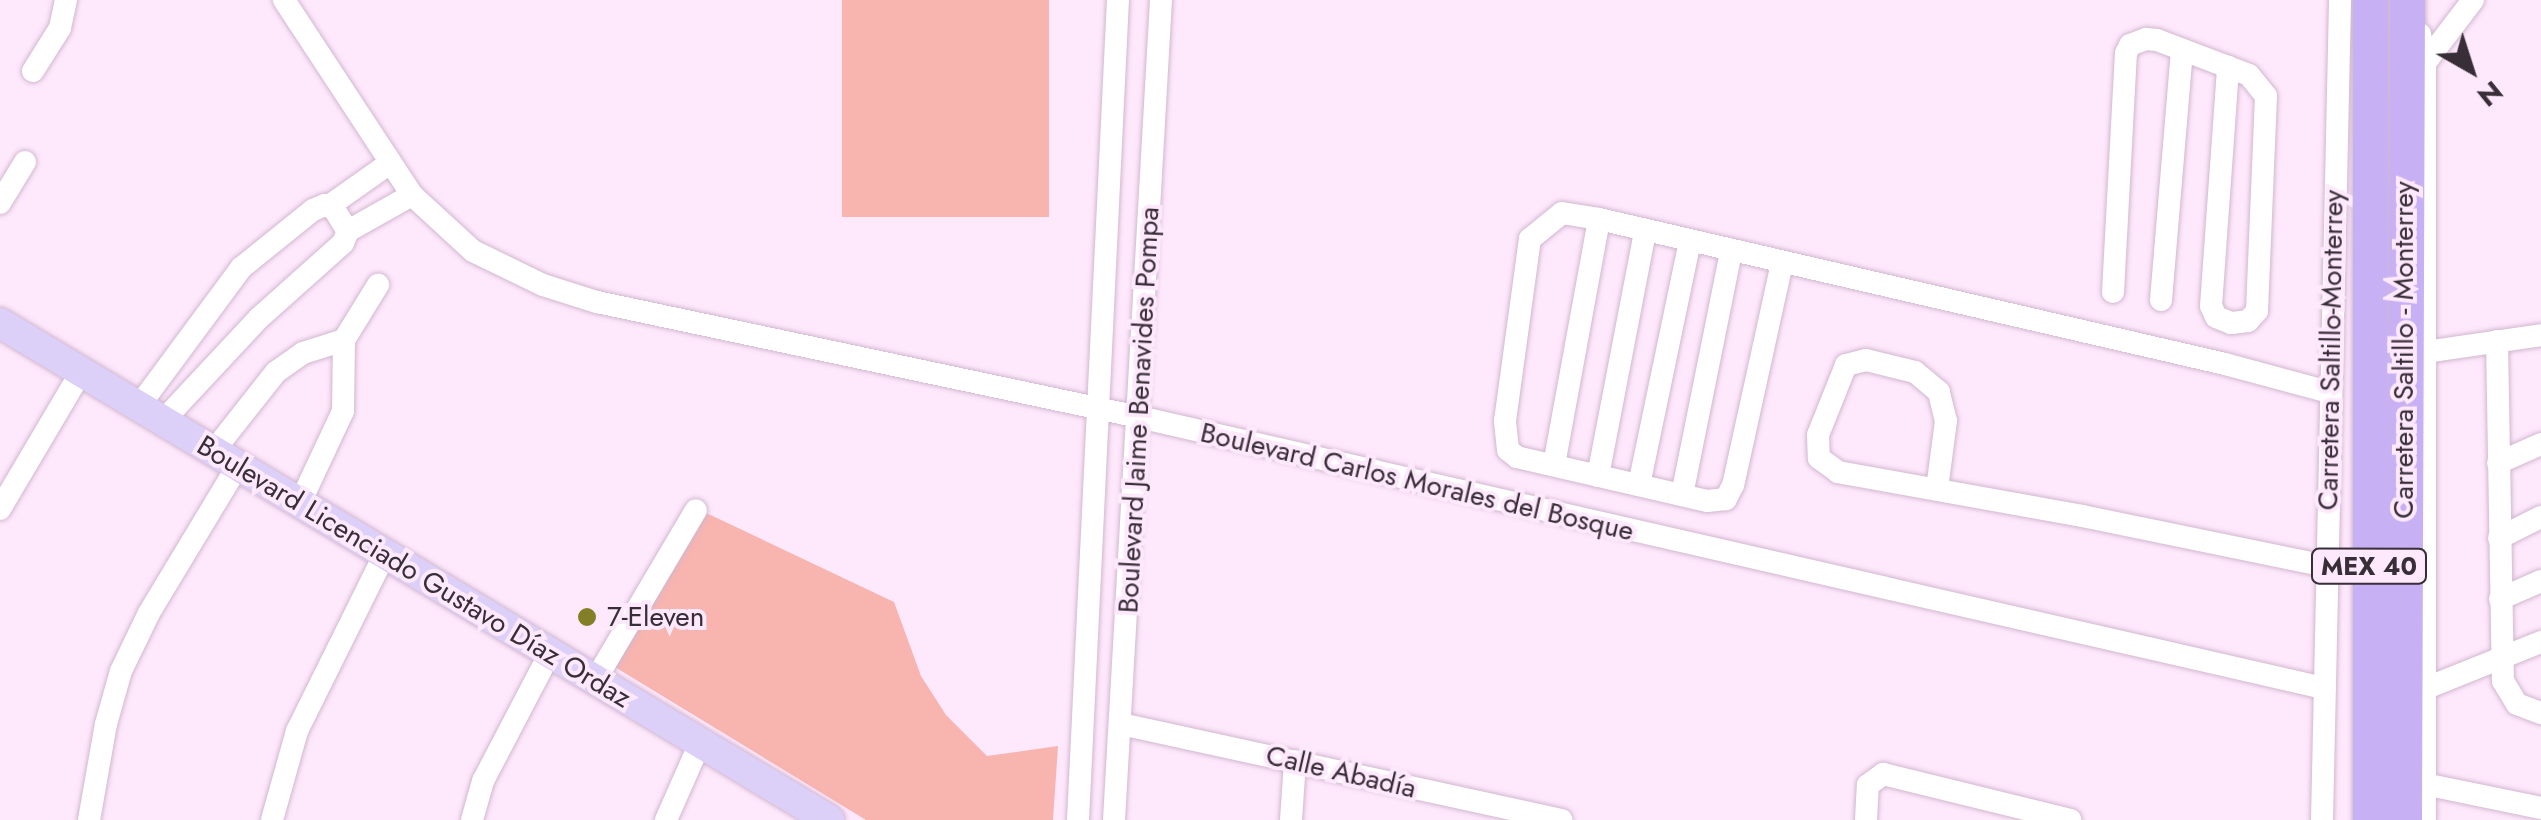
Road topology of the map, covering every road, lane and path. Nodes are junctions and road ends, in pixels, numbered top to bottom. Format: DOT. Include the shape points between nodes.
graph roads {
  1 [pos="66,0"];
  2 [pos="284,0"];
  3 [pos="1118,0"];
  4 [pos="1161,0"];
  5 [pos="2340,0"];
  6 [pos="2370,0"];
  7 [pos="2407,0"];
  8 [pos="2414,0"];
  9 [pos="2473,0"];
  10 [pos="2182,50"];
  11 [pos="2425,63"];
  12 [pos="2228,67"];
  13 [pos="32,71"];
  14 [pos="26,162"];
  15 [pos="390,163"];
  16 [pos="412,195"];
  17 [pos="0,203"];
  18 [pos="329,206"];
  19 [pos="1599,220"];
  20 [pos="1645,230"];
  21 [pos="348,231"];
  22 [pos="1690,241"];
  23 [pos="1732,251"];
  24 [pos="1782,263"];
  25 [pos="378,285"];
  26 [pos="2113,292"];
  27 [pos="2162,300"];
  28 [pos="0,323"];
  29 [pos="2231,323"];
  30 [pos="2541,335"];
  31 [pos="2414,339"];
  32 [pos="344,340"];
  33 [pos="2497,341"];
  34 [pos="2226,364"];
  35 [pos="82,372"];
  36 [pos="2329,392"];
  37 [pos="1097,410"];
  38 [pos="151,414"];
  39 [pos="1139,418"];
  40 [pos="2541,444"];
  41 [pos="225,460"];
  42 [pos="2498,462"];
  43 [pos="1554,465"];
  44 [pos="1598,476"];
  45 [pos="1640,485"];
  46 [pos="1937,489"];
  47 [pos="1682,495"];
  48 [pos="298,505"];
  49 [pos="0,509"];
  50 [pos="696,510"];
  51 [pos="2541,517"];
  52 [pos="2499,538"];
  53 [pos="384,556"];
  54 [pos="2326,566"];
  55 [pos="2541,580"];
  56 [pos="2500,599"];
  57 [pos="2541,642"];
  58 [pos="551,651"];
  59 [pos="2500,658"];
  60 [pos="596,678"];
  61 [pos="2323,688"];
  62 [pos="2424,690"];
  63 [pos="2541,714"];
  64 [pos="1121,724"];
  65 [pos="700,743"];
  66 [pos="1295,760"];
  67 [pos="2424,784"];
  68 [pos="1449,808"];
  69 [pos="2541,808"];
  70 [pos="2068,818"];
  71 [pos="90,820"];
  72 [pos="272,820"];
  73 [pos="472,820"];
  74 [pos="666,820"];
  75 [pos="829,820"];
  76 [pos="1078,820"];
  77 [pos="1114,820"];
  78 [pos="1291,820"];
  79 [pos="1562,820"];
  80 [pos="1866,820"];
  81 [pos="2322,820"];
  82 [pos="2370,820"];
  83 [pos="2404,820"];
  84 [pos="2425,820"];
  1 -- 13 [label="street" via="60,28"];
  2 -- 15 [label="street, Boulevard Carlos Morales del Bosque"];
  3 -- 37 [label="street, Boulevard Jaime Benavides Pompa"];
  4 -- 39 [label="street, Boulevard Jaime Benavides Pompa"];
  5 -- 36 [label="street, Carretera Saltillo-Monterrey"];
  6 -- 82 [label="highway, Carretera Saltillo - Monterrey / MEX 40"];
  7 -- 31 [label="highway, Carretera Saltillo - Monterrey / MEX 40"];
  8 -- 11 [label="street"];
  9 -- 11 [label="street"];
  10 -- 12 [label="street"];
  10 -- 26 [label="street" via="2146,38 2126,53"];
  10 -- 27 [label="street"];
  11 -- 31 [label="street"];
  12 -- 29 [label="street" via="2211,291 2216,317"];
  12 -- 29 [label="street" via="2257,80 2267,106 2257,312"];
  14 -- 17 [label="street"];
  15 -- 16 [label="street, Boulevard Carlos Morales del Bosque"];
  15 -- 18 [label="street"];
  16 -- 21 [label="street"];
  16 -- 37 [label="street, Boulevard Carlos Morales del Bosque" via="473,250 597,302"];
  18 -- 21 [label="street"];
  18 -- 38 [label="street" via="313,210 241,268"];
  19 -- 20 [label="street"];
  19 -- 43 [label="street"];
  19 -- 43 [label="street" via="1562,213 1530,239 1504,438 1517,457"];
  20 -- 22 [label="street"];
  20 -- 44 [label="street"];
  21 -- 38 [label="street"];
  22 -- 23 [label="street"];
  22 -- 45 [label="street"];
  23 -- 24 [label="street"];
  23 -- 47 [label="street"];
  24 -- 34 [label="street"];
  24 -- 47 [label="street" via="1730,494 1715,502"];
  25 -- 32 [label="street"];
  28 -- 35 [label="main road, Boulevard Licenciado Gustavo Díaz Ordaz"];
  29 -- 34 [label="street"];
  30 -- 33 [label="street"];
  31 -- 33 [label="street"];
  31 -- 62 [label="street"];
  31 -- 83 [label="highway, Carretera Saltillo - Monterrey / MEX 40"];
  32 -- 41 [label="street" via="303,352 276,372"];
  32 -- 48 [label="street" via="342,412"];
  33 -- 42 [label="street"];
  34 -- 36 [label="street"];
  35 -- 38 [label="main road, Boulevard Licenciado Gustavo Díaz Ordaz"];
  35 -- 49 [label="street"];
  36 -- 54 [label="street, Carretera Saltillo-Monterrey"];
  37 -- 39 [label="street, Boulevard Carlos Morales del Bosque"];
  37 -- 76 [label="street, Boulevard Jaime Benavides Pompa"];
  38 -- 41 [label="main road, Boulevard Licenciado Gustavo Díaz Ordaz"];
  39 -- 61 [label="street, Boulevard Carlos Morales del Bosque"];
  39 -- 64 [label="street, Boulevard Jaime Benavides Pompa"];
  40 -- 42 [label="street"];
  41 -- 48 [label="main road, Boulevard Licenciado Gustavo Díaz Ordaz"];
  41 -- 71 [label="street" via="121,672"];
  42 -- 52 [label="street"];
  43 -- 44 [label="street"];
  44 -- 45 [label="street"];
  45 -- 47 [label="street"];
  46 -- 46 [label="street" via="1946,422 1940,392 1925,377 1898,367 1866,360 1846,365 1818,435 1820,458 1861,479"];
  46 -- 54 [label="street"];
  48 -- 53 [label="main road, Boulevard Licenciado Gustavo Díaz Ordaz"];
  50 -- 60 [label="street"];
  51 -- 52 [label="street"];
  52 -- 56 [label="street"];
  53 -- 58 [label="main road, Boulevard Licenciado Gustavo Díaz Ordaz"];
  53 -- 72 [label="street" via="296,731"];
  54 -- 61 [label="street, Carretera Saltillo-Monterrey"];
  55 -- 56 [label="street"];
  56 -- 59 [label="street"];
  57 -- 59 [label="street"];
  58 -- 60 [label="main road, Boulevard Licenciado Gustavo Díaz Ordaz"];
  58 -- 73 [label="street" via="483,781"];
  59 -- 62 [label="street"];
  59 -- 63 [label="street" via="2510,698"];
  60 -- 65 [label="main road, Boulevard Licenciado Gustavo Díaz Ordaz"];
  61 -- 81 [label="street, Carretera Saltillo-Monterrey"];
  62 -- 67 [label="street"];
  64 -- 66 [label="street, Calle Abadía"];
  64 -- 77 [label="street, Boulevard Jaime Benavides Pompa"];
  65 -- 74 [label="street"];
  65 -- 75 [label="main road, Boulevard Licenciado Gustavo Díaz Ordaz"];
  66 -- 68 [label="street, Calle Abadía"];
  66 -- 78 [label="street"];
  67 -- 69 [label="street"];
  67 -- 84 [label="street"];
  68 -- 79 [label="street, Calle Abadía"];
  70 -- 80 [label="street" via="1883,774 1868,785"];
}
